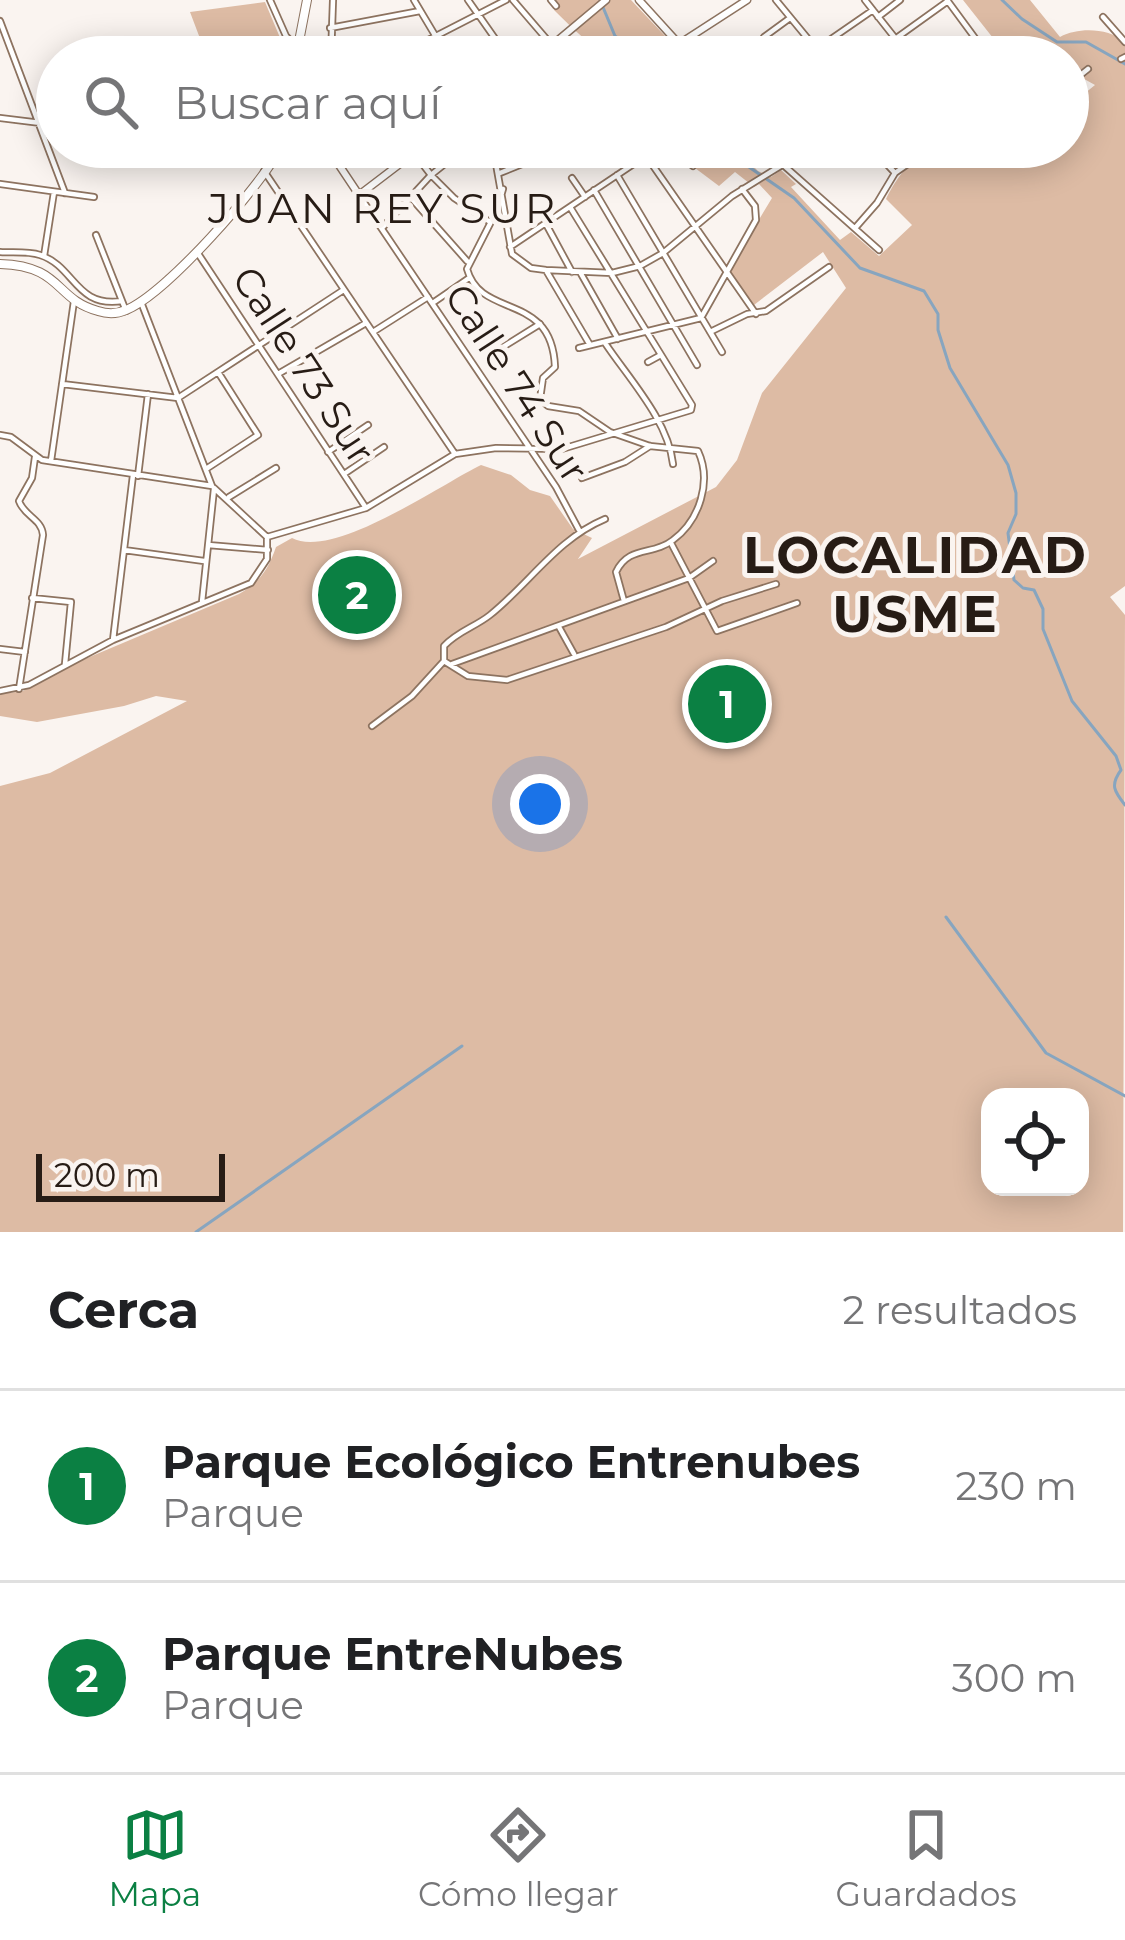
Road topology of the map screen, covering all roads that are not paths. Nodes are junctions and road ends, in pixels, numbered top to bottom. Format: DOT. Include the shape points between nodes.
graph roads {
  1 [pos="270,0"];
  2 [pos="307,0"];
  3 [pos="333,0"];
  4 [pos="414,0"];
  5 [pos="468,0"];
  6 [pos="510,0"];
  7 [pos="606,0"];
  8 [pos="639,0"];
  9 [pos="747,0"];
  10 [pos="776,0"];
  11 [pos="866,0"];
  12 [pos="900,0"];
  13 [pos="947,0"];
  14 [pos="873,10"];
  15 [pos="420,11"];
  16 [pos="478,14"];
  17 [pos="878,16"];
  18 [pos="1103,17"];
  19 [pos="790,18"];
  20 [pos="0,21"];
  21 [pos="330,28"];
  22 [pos="286,36"];
  23 [pos="300,36"];
  24 [pos="330,36"];
  25 [pos="434,36"];
  26 [pos="437,36"];
  27 [pos="493,36"];
  28 [pos="543,36"];
  29 [pos="565,36"];
  30 [pos="672,36"];
  31 [pos="691,36"];
  32 [pos="765,36"];
  33 [pos="805,36"];
  34 [pos="842,36"];
  35 [pos="894,36"];
  36 [pos="900,36"];
  37 [pos="974,36"];
  38 [pos="1125,42"];
  39 [pos="36,115"];
  40 [pos="0,118"];
  41 [pos="36,123"];
  42 [pos="56,168"];
  43 [pos="266,168"];
  44 [pos="341,168"];
  45 [pos="394,168"];
  46 [pos="427,168"];
  47 [pos="441,168"];
  48 [pos="498,168"];
  49 [pos="513,168"];
  50 [pos="628,168"];
  51 [pos="654,168"];
  52 [pos="778,168"];
  53 [pos="786,168"];
  54 [pos="890,168"];
  55 [pos="902,168"];
  56 [pos="264,171"];
  57 [pos="895,173"];
  58 [pos="499,174"];
  59 [pos="431,176"];
  60 [pos="616,176"];
  61 [pos="572,178"];
  62 [pos="0,184"];
  63 [pos="502,189"];
  64 [pos="742,189"];
  65 [pos="595,190"];
  66 [pos="54,192"];
  67 [pos="65,193"];
  68 [pos="359,195"];
  69 [pos="94,197"];
  70 [pos="410,197"];
  71 [pos="585,197"];
  72 [pos="570,207"];
  73 [pos="490,222"];
  74 [pos="546,223"];
  75 [pos="383,227"];
  76 [pos="856,227"];
  77 [pos="695,228"];
  78 [pos="96,235"];
  79 [pos="510,247"];
  80 [pos="879,250"];
  81 [pos="197,251"];
  82 [pos="0,252"];
  83 [pos="663,253"];
  84 [pos="44,256"];
  85 [pos="467,261"];
  86 [pos="0,264"];
  87 [pos="640,266"];
  88 [pos="829,267"];
  89 [pos="546,270"];
  90 [pos="724,271"];
  91 [pos="576,272"];
  92 [pos="612,273"];
  93 [pos="469,278"];
  94 [pos="344,289"];
  95 [pos="74,298"];
  96 [pos="430,300"];
  97 [pos="141,302"];
  98 [pos="124,306"];
  99 [pos="756,314"];
  100 [pos="701,318"];
  101 [pos="366,322"];
  102 [pos="539,324"];
  103 [pos="672,326"];
  104 [pos="373,332"];
  105 [pos="646,332"];
  106 [pos="710,332"];
  107 [pos="618,339"];
  108 [pos="605,343"];
  109 [pos="259,345"];
  110 [pos="590,345"];
  111 [pos="580,348"];
  112 [pos="722,352"];
  113 [pos="490,355"];
  114 [pos="658,356"];
  115 [pos="648,362"];
  116 [pos="697,365"];
  117 [pos="218,372"];
  118 [pos="278,374"];
  119 [pos="62,384"];
  120 [pos="148,394"];
  121 [pos="178,398"];
  122 [pos="656,418"];
  123 [pos="368,425"];
  124 [pos="610,432"];
  125 [pos="0,435"];
  126 [pos="650,446"];
  127 [pos="384,447"];
  128 [pos="529,447"];
  129 [pos="671,447"];
  130 [pos="328,452"];
  131 [pos="455,454"];
  132 [pos="35,457"];
  133 [pos="51,461"];
  134 [pos="673,464"];
  135 [pos="276,468"];
  136 [pos="206,469"];
  137 [pos="135,475"];
  138 [pos="343,475"];
  139 [pos="582,478"];
  140 [pos="213,487"];
  141 [pos="227,498"];
  142 [pos="366,508"];
  143 [pos="605,519"];
  144 [pos="579,530"];
  145 [pos="267,537"];
  146 [pos="671,543"];
  147 [pos="207,545"];
  148 [pos="124,550"];
  149 [pos="268,550"];
  150 [pos="205,561"];
  151 [pos="713,561"];
  152 [pos="689,578"];
  153 [pos="776,584"];
  154 [pos="32,598"];
  155 [pos="624,602"];
  156 [pos="202,604"];
  157 [pos="796,604"];
  158 [pos="704,609"];
  159 [pos="560,627"];
  160 [pos="113,640"];
  161 [pos="0,649"];
  162 [pos="25,652"];
  163 [pos="575,655"];
  164 [pos="447,663"];
  165 [pos="65,664"];
  166 [pos="19,688"];
  167 [pos="0,691"];
  168 [pos="372,726"];
  1 -- 22 [label="street"];
  2 -- 23 [label="main road"];
  3 -- 21 [label="street"];
  4 -- 15 [label="street"];
  5 -- 16 [label="street"];
  6 -- 16 [label="street"];
  6 -- 28 [label="street"];
  7 -- 29 [label="street"];
  8 -- 30 [label="street"];
  9 -- 31 [label="street"];
  10 -- 19 [label="street"];
  11 -- 14 [label="street"];
  12 -- 17 [label="street"];
  13 -- 36 [label="street"];
  13 -- 37 [label="street"];
  14 -- 17 [label="street"];
  14 -- 34 [label="street"];
  15 -- 21 [label="street"];
  15 -- 25 [label="street"];
  16 -- 26 [label="street"];
  16 -- 27 [label="street"];
  17 -- 35 [label="street"];
  18 -- 38 [label="street"];
  19 -- 32 [label="street"];
  19 -- 33 [label="street"];
  20 -- 39 [label="street"];
  21 -- 24 [label="street"];
  40 -- 41 [label="street"];
  42 -- 67 [label="street"];
  43 -- 56 [label="main road"];
  44 -- 68 [label="street, Calle 74 Sur"];
  45 -- 68 [label="street"];
  46 -- 59 [label="street"];
  47 -- 59 [label="street"];
  48 -- 58 [label="street"];
  49 -- 58 [label="street"];
  50 -- 60 [label="street"];
  51 -- 77 [label="street"];
  52 -- 64 [label="street"];
  53 -- 76 [label="street"];
  54 -- 57 [label="street"];
  55 -- 57 [label="street"];
  56 -- 81 [label="main road"];
  56 -- 94 [label="street"];
  57 -- 76 [label="street"];
  58 -- 63 [label="street"];
  59 -- 70 [label="street"];
  59 -- 73 [label="street"];
  60 -- 65 [label="street"];
  60 -- 83 [label="street"];
  61 -- 71 [label="street"];
  62 -- 66 [label="street"];
  63 -- 73 [label="street"];
  63 -- 79 [label="street"];
  64 -- 77 [label="street"];
  64 -- 90 [label="street" via="757,214"];
  65 -- 71 [label="street"];
  65 -- 87 [label="street"];
  66 -- 67 [label="street"];
  66 -- 84 [label="street"];
  67 -- 69 [label="street"];
  68 -- 75 [label="street, Calle 74 Sur"];
  70 -- 75 [label="street"];
  70 -- 85 [label="street"];
  71 -- 72 [label="street"];
  72 -- 74 [label="street"];
  72 -- 92 [label="street"];
  73 -- 85 [label="street"];
  74 -- 79 [label="street"];
  74 -- 91 [label="street"];
  75 -- 96 [label="street, Calle 74 Sur"];
  76 -- 80 [label="street"];
  77 -- 83 [label="street"];
  77 -- 90 [label="street"];
  78 -- 98 [label="street"];
  79 -- 89 [label="street" via="517,260"];
  81 -- 97 [label="main road"];
  81 -- 109 [label="street, Calle 73 Sur"];
  82 -- 84 [label="street"];
  83 -- 87 [label="street"];
  83 -- 100 [label="street"];
  84 -- 98 [label="street" via="90,298"];
  85 -- 93 [label="street"];
  86 -- 95 [label="main road" via="41,270"];
  87 -- 92 [label="street"];
  87 -- 103 [label="street"];
  88 -- 99 [label="street"];
  89 -- 91 [label="street"];
  89 -- 110 [label="street"];
  90 -- 99 [label="street"];
  90 -- 100 [label="street"];
  91 -- 92 [label="street"];
  91 -- 107 [label="street"];
  92 -- 105 [label="street"];
  93 -- 96 [label="street"];
  93 -- 102 [label="street"];
  94 -- 101 [label="street"];
  94 -- 109 [label="street"];
  95 -- 98 [label="main road" via="98,311"];
  95 -- 119 [label="street"];
  96 -- 104 [label="street"];
  96 -- 128 [label="street, Calle 74 Sur"];
  97 -- 98 [label="main road"];
  97 -- 121 [label="street"];
  99 -- 106 [label="street"];
  100 -- 103 [label="street"];
  100 -- 106 [label="street"];
  101 -- 104 [label="street"];
  101 -- 118 [label="street"];
  102 -- 113 [label="street"];
  102 -- 124 [label="street" via="555,368 543,378 540,399"];
  103 -- 105 [label="street"];
  103 -- 116 [label="street"];
  104 -- 131 [label="street"];
  105 -- 107 [label="street"];
  105 -- 114 [label="street"];
  106 -- 112 [label="street"];
  107 -- 108 [label="street"];
  108 -- 110 [label="street"];
  108 -- 122 [label="street"];
  109 -- 117 [label="street"];
  109 -- 118 [label="street, Calle 73 Sur"];
  110 -- 111 [label="street"];
  114 -- 115 [label="street"];
  114 -- 122 [label="street" via="692,407"];
  117 -- 121 [label="street"];
  117 -- 136 [label="street" via="257,433"];
  118 -- 130 [label="street, Calle 73 Sur"];
  119 -- 120 [label="street"];
  119 -- 133 [label="street"];
  120 -- 121 [label="street"];
  120 -- 137 [label="street"];
  121 -- 136 [label="street"];
  122 -- 124 [label="street"];
  122 -- 129 [label="street"];
  123 -- 130 [label="street"];
  124 -- 126 [label="street"];
  124 -- 128 [label="street" via="562,449"];
  125 -- 132 [label="street"];
  126 -- 129 [label="street"];
  126 -- 139 [label="street"];
  127 -- 138 [label="street"];
  128 -- 131 [label="street"];
  128 -- 144 [label="street, Calle 74 Sur"];
  129 -- 134 [label="street"];
  129 -- 146 [label="street" via="698,451 707,475 695,514"];
  130 -- 138 [label="street, Calle 73 Sur"];
  131 -- 142 [label="street"];
  132 -- 133 [label="street"];
  132 -- 154 [label="street" via="19,501 43,536"];
  133 -- 137 [label="street"];
  135 -- 141 [label="street"];
  136 -- 140 [label="street"];
  137 -- 140 [label="street"];
  137 -- 148 [label="street"];
  138 -- 142 [label="street, Calle 73 Sur"];
  140 -- 141 [label="street"];
  140 -- 147 [label="street"];
  141 -- 145 [label="street"];
  142 -- 145 [label="street"];
  143 -- 144 [label="street"];
  144 -- 164 [label="street" via="486,619 453,636 444,646"];
  145 -- 149 [label="street"];
  146 -- 152 [label="street"];
  146 -- 155 [label="street" via="622,559 616,572"];
  147 -- 149 [label="street"];
  147 -- 150 [label="street"];
  148 -- 150 [label="street"];
  148 -- 160 [label="street"];
  149 -- 156 [label="street" via="251,584"];
  150 -- 156 [label="street"];
  151 -- 152 [label="street"];
  152 -- 155 [label="street"];
  152 -- 158 [label="street"];
  153 -- 158 [label="street"];
  154 -- 162 [label="street"];
  154 -- 165 [label="street" via="71,602"];
  155 -- 159 [label="street"];
  156 -- 160 [label="street"];
  157 -- 158 [label="street" via="717,631"];
  158 -- 163 [label="street"];
  159 -- 163 [label="street"];
  159 -- 164 [label="street"];
  160 -- 165 [label="street"];
  161 -- 162 [label="street"];
  162 -- 166 [label="street"];
  163 -- 164 [label="street" via="507,680 468,676"];
  164 -- 168 [label="street"];
  165 -- 166 [label="street"];
  166 -- 167 [label="street"];
}
